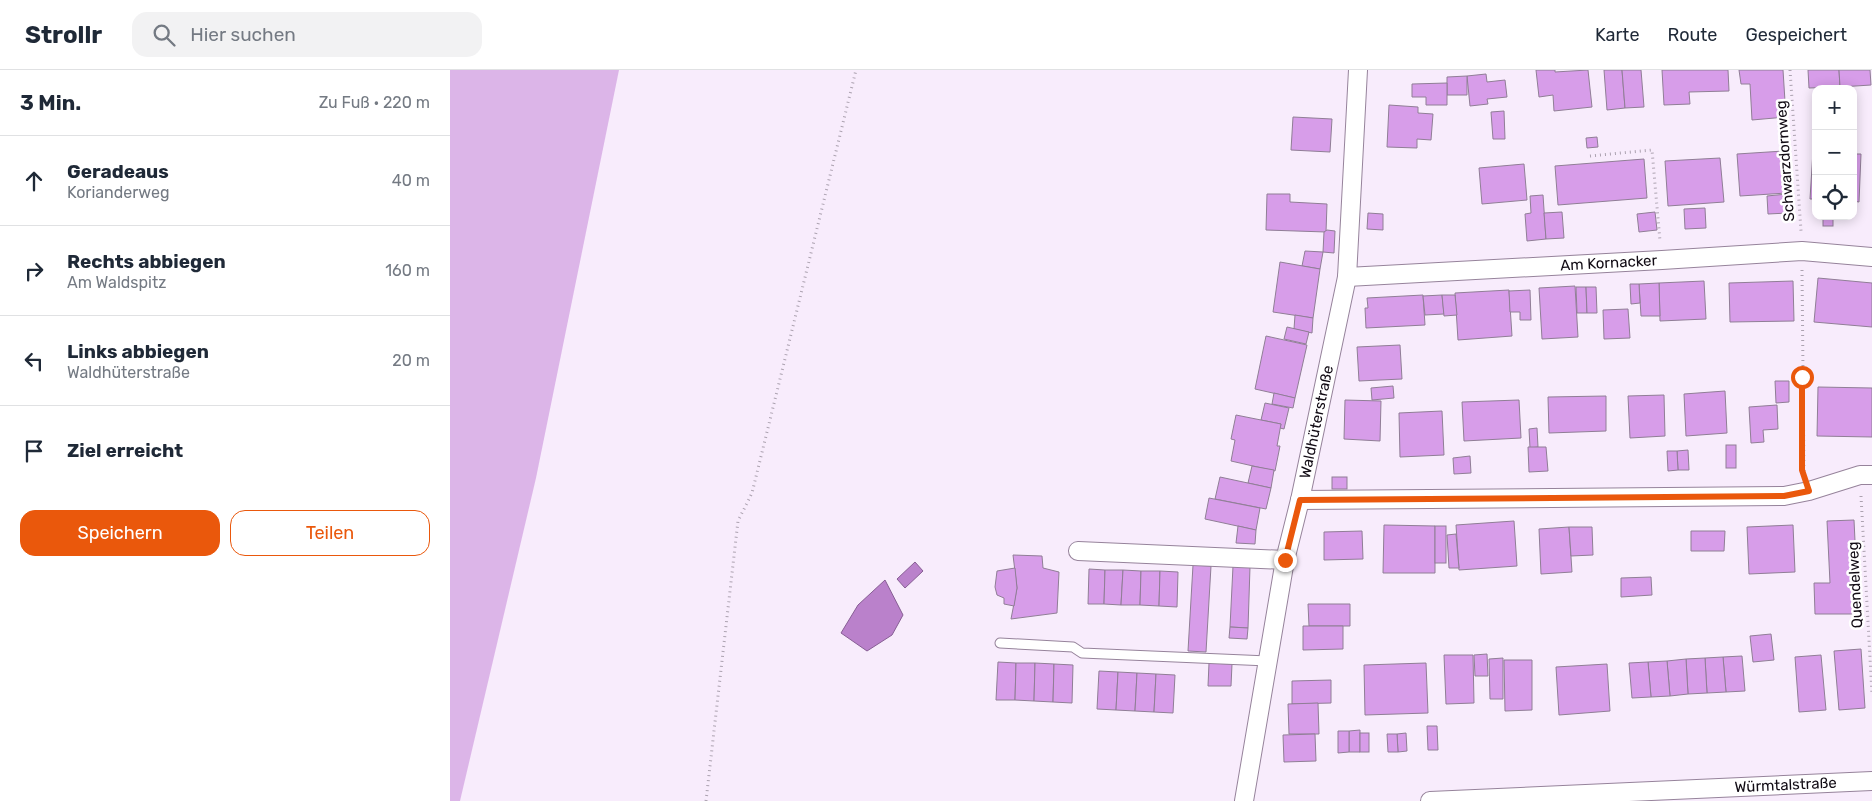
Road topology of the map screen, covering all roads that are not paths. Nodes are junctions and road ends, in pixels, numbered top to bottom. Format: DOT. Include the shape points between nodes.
graph roads {
  1 [pos="1358,70"];
  2 [pos="1872,257"];
  3 [pos="1347,277"];
  4 [pos="1866,475"];
  5 [pos="1300,500"];
  6 [pos="1078,551"];
  7 [pos="1285,560"];
  8 [pos="1000,643"];
  9 [pos="1268,661"];
  10 [pos="1872,781"];
  11 [pos="1244,801"];
  12 [pos="1430,801"];
  1 -- 3 [label="street, Waldhüterstraße"];
  2 -- 3 [label="street, Am Kornacker" via="1802,251"];
  3 -- 5 [label="street, Waldhüterstraße"];
  4 -- 5 [label="street" via="1784,496"];
  5 -- 7 [label="street, Waldhüterstraße"];
  6 -- 7 [label="street"];
  7 -- 9 [label="street, Waldhüterstraße"];
  8 -- 9 [label="lane" via="1073,647 1082,653"];
  9 -- 11 [label="street, Waldhüterstraße"];
  10 -- 12 [label="street, Würmtalstraße"];
}
